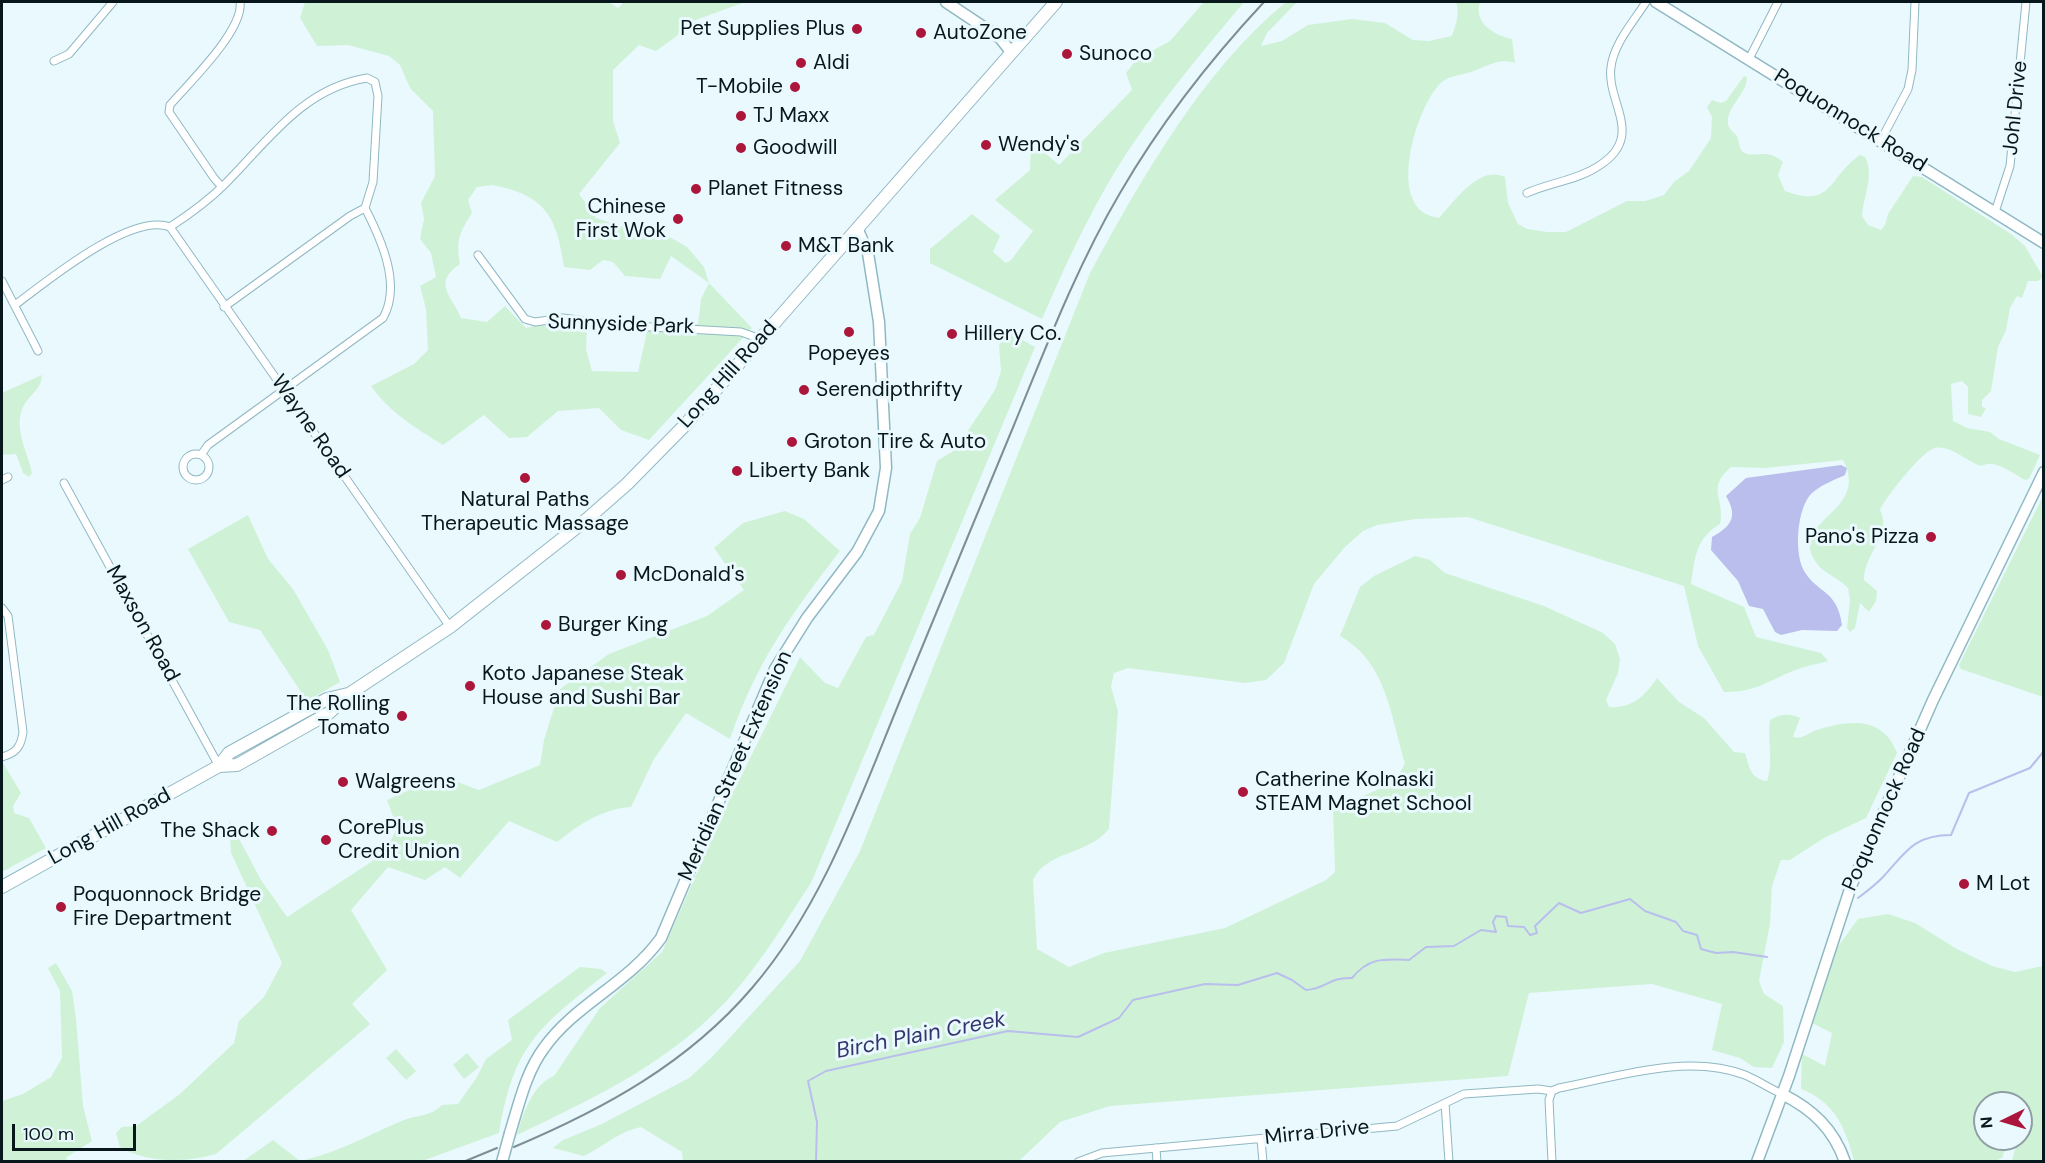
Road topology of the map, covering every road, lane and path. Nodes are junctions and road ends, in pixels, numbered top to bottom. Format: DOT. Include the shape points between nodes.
graph roads {
  1 [pos="113,2"];
  2 [pos="240,2"];
  3 [pos="946,2"];
  4 [pos="1056,2"];
  5 [pos="1646,2"];
  6 [pos="1656,2"];
  7 [pos="1778,2"];
  8 [pos="1915,2"];
  9 [pos="2026,2"];
  10 [pos="1011,52"];
  11 [pos="1749,59"];
  12 [pos="54,61"];
  13 [pos="1881,140"];
  14 [pos="222,187"];
  15 [pos="1527,193"];
  16 [pos="365,208"];
  17 [pos="1995,212"];
  18 [pos="170,227"];
  19 [pos="858,230"];
  20 [pos="2043,243"];
  21 [pos="478,255"];
  22 [pos="2,281"];
  23 [pos="15,305"];
  24 [pos="224,307"];
  25 [pos="760,339"];
  26 [pos="39,351"];
  27 [pos="285,390"];
  28 [pos="201,455"];
  29 [pos="2043,472"];
  30 [pos="64,483"];
  31 [pos="2,608"];
  32 [pos="450,627"];
  33 [pos="2,757"];
  34 [pos="219,766"];
  35 [pos="2,887"];
  36 [pos="1552,1091"];
  37 [pos="1782,1094"];
  38 [pos="1445,1103"];
  39 [pos="1261,1139"];
  40 [pos="1156,1148"];
  41 [pos="502,1161"];
  42 [pos="1078,1161"];
  43 [pos="1156,1161"];
  44 [pos="1263,1161"];
  45 [pos="1449,1161"];
  46 [pos="1552,1161"];
  47 [pos="1757,1161"];
  48 [pos="1845,1161"];
  1 -- 12 [label="street" via="69,54"];
  2 -- 14 [label="street" via="233,30 170,105 169,112"];
  3 -- 10 [label="street" via="1000,38"];
  4 -- 10 [label="main road, Long Hill Road"];
  5 -- 15 [label="street" via="1618,46 1611,68 1622,126 1611,158 1595,169"];
  6 -- 11 [label="street, Poquonnock Road"];
  7 -- 11 [label="street"];
  8 -- 13 [label="street" via="1908,89"];
  9 -- 17 [label="street, Johl Drive" via="2010,166"];
  10 -- 19 [label="main road, Long Hill Road"];
  11 -- 13 [label="street, Poquonnock Road"];
  13 -- 17 [label="street, Poquonnock Road"];
  14 -- 16 [label="street" via="299,108 350,82 372,79 378,96 373,182"];
  14 -- 18 [label="street"];
  16 -- 24 [label="street"];
  16 -- 27 [label="street" via="388,269 389,308 375,326"];
  17 -- 20 [label="street, Poquonnock Road"];
  18 -- 23 [label="street" via="150,223 138,227 79,258"];
  18 -- 24 [label="street, Wayne Road"];
  19 -- 25 [label="main road, Long Hill Road"];
  19 -- 41 [label="street, Meridian Street Extension, bridge" via="868,254 879,322 886,468 879,511 857,552 807,618 775,669 661,938 639,965 544,1047 526,1084"];
  21 -- 25 [label="street, Sunnyside Park" via="525,319 535,322 563,318 741,332"];
  22 -- 23 [label="street"];
  23 -- 26 [label="street"];
  24 -- 27 [label="street, Wayne Road"];
  25 -- 32 [label="main road, Long Hill Road" via="627,484 537,561"];
  27 -- 28 [label="street" via="208,445"];
  27 -- 32 [label="street, Wayne Road"];
  29 -- 37 [label="street, Poquonnock Road" via="1877,823 1838,920"];
  30 -- 34 [label="street, Maxson Road"];
  31 -- 33 [label="street" via="8,616 23,732 21,745"];
  32 -- 34 [label="main road, Long Hill Road" via="349,694 327,699 229,753"];
  34 -- 35 [label="main road, Long Hill Road"];
  36 -- 37 [label="street, Mirra Drive" via="1633,1073 1708,1068 1746,1076"];
  36 -- 38 [label="street, Mirra Drive" via="1480,1092"];
  36 -- 46 [label="street"];
  37 -- 47 [label="street, Poquonnock Road"];
  37 -- 48 [label="street" via="1817,1116 1839,1144"];
  38 -- 39 [label="street, Mirra Drive" via="1397,1126"];
  38 -- 45 [label="street"];
  39 -- 40 [label="street, Mirra Drive"];
  39 -- 44 [label="street"];
  40 -- 42 [label="street, Mirra Drive" via="1102,1153"];
  40 -- 43 [label="street"];
}
